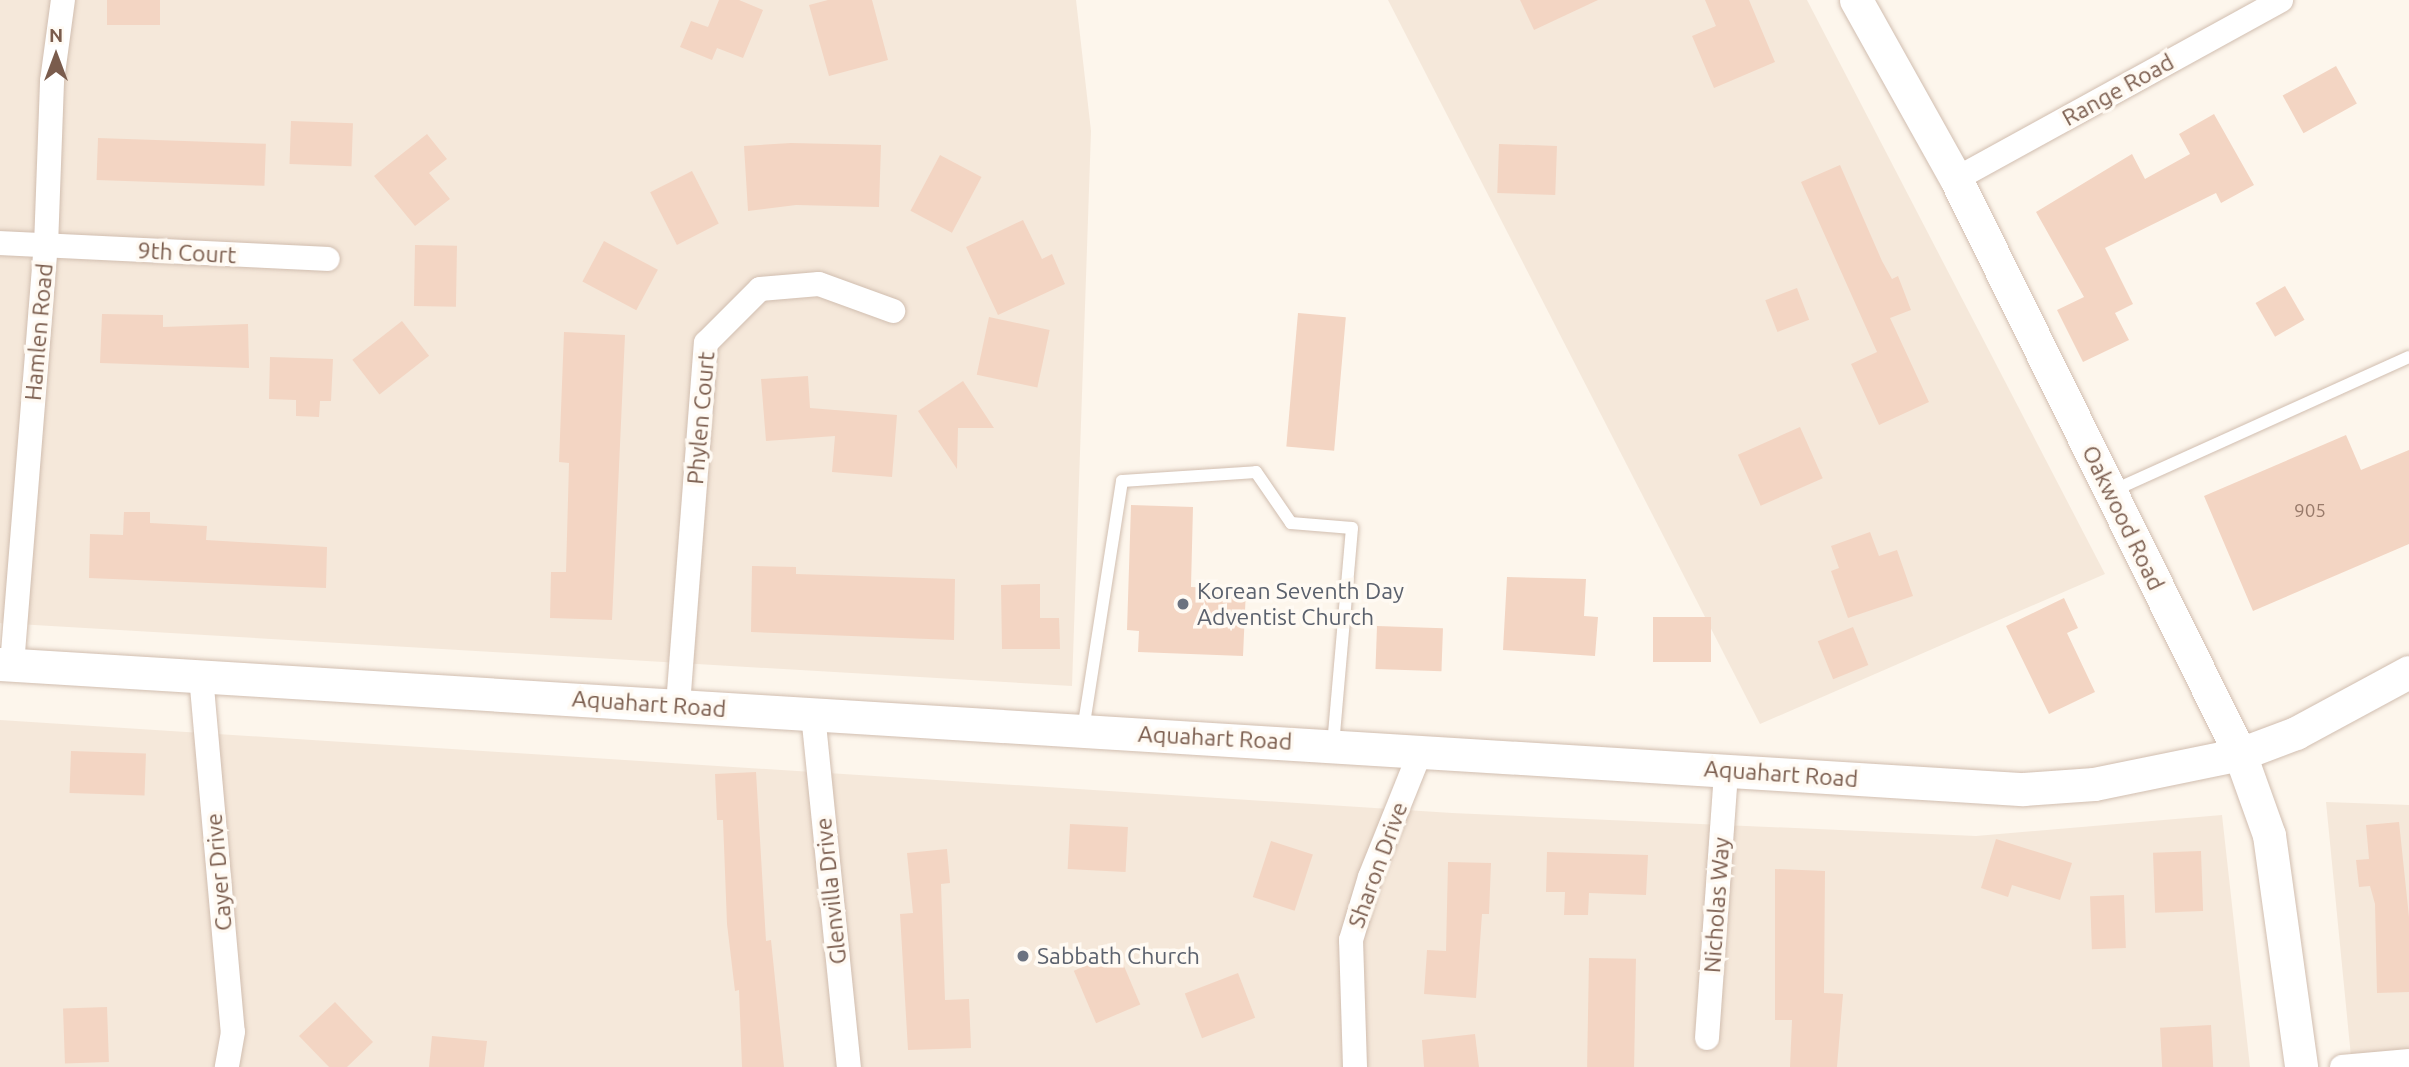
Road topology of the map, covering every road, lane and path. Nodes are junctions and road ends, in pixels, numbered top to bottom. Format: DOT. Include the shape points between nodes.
graph roads {
  1 [pos="63,0"];
  2 [pos="1856,0"];
  3 [pos="2281,0"];
  4 [pos="1956,179"];
  5 [pos="0,243"];
  6 [pos="46,247"];
  7 [pos="328,259"];
  8 [pos="893,311"];
  9 [pos="2409,357"];
  10 [pos="2110,492"];
  11 [pos="6,664"];
  12 [pos="2409,672"];
  13 [pos="201,676"];
  14 [pos="678,705"];
  15 [pos="813,714"];
  16 [pos="1083,730"];
  17 [pos="1333,745"];
  18 [pos="1421,750"];
  19 [pos="2240,754"];
  20 [pos="1726,771"];
  21 [pos="1707,1038"];
  22 [pos="2409,1061"];
  23 [pos="227,1067"];
  24 [pos="849,1067"];
  25 [pos="1355,1067"];
  26 [pos="2301,1067"];
  27 [pos="2342,1067"];
  1 -- 6 [label="street, Hamlen Road" via="52,81"];
  2 -- 4 [label="street, Oakwood Road"];
  3 -- 4 [label="street, Range Road"];
  4 -- 10 [label="street, Oakwood Road"];
  5 -- 6 [label="street, 9th Court"];
  6 -- 7 [label="street, 9th Court"];
  6 -- 11 [label="street, Hamlen Road"];
  8 -- 14 [label="street, Phylen Court" via="819,284 760,289 706,343"];
  9 -- 10 [label="lane"];
  10 -- 19 [label="street, Oakwood Road"];
  11 -- 13 [label="street, Aquahart Road"];
  12 -- 19 [label="street, Aquahart Road" via="2296,733"];
  13 -- 14 [label="street, Aquahart Road"];
  13 -- 23 [label="street, Cayer Drive" via="233,1032"];
  14 -- 15 [label="street, Aquahart Road"];
  15 -- 16 [label="street, Aquahart Road"];
  15 -- 24 [label="street, Glenvilla Drive"];
  16 -- 17 [label="street, Aquahart Road"];
  16 -- 17 [label="lane" via="1122,481 1256,472 1291,523 1352,528"];
  17 -- 18 [label="street, Aquahart Road"];
  18 -- 20 [label="street, Aquahart Road"];
  18 -- 25 [label="street, Sharon Drive" via="1370,877 1351,940"];
  19 -- 20 [label="street, Aquahart Road" via="2094,784 2023,789"];
  19 -- 26 [label="street, Oakwood Road" via="2269,835"];
  20 -- 21 [label="street, Nicholas Way"];
  22 -- 27 [label="street"];
}
